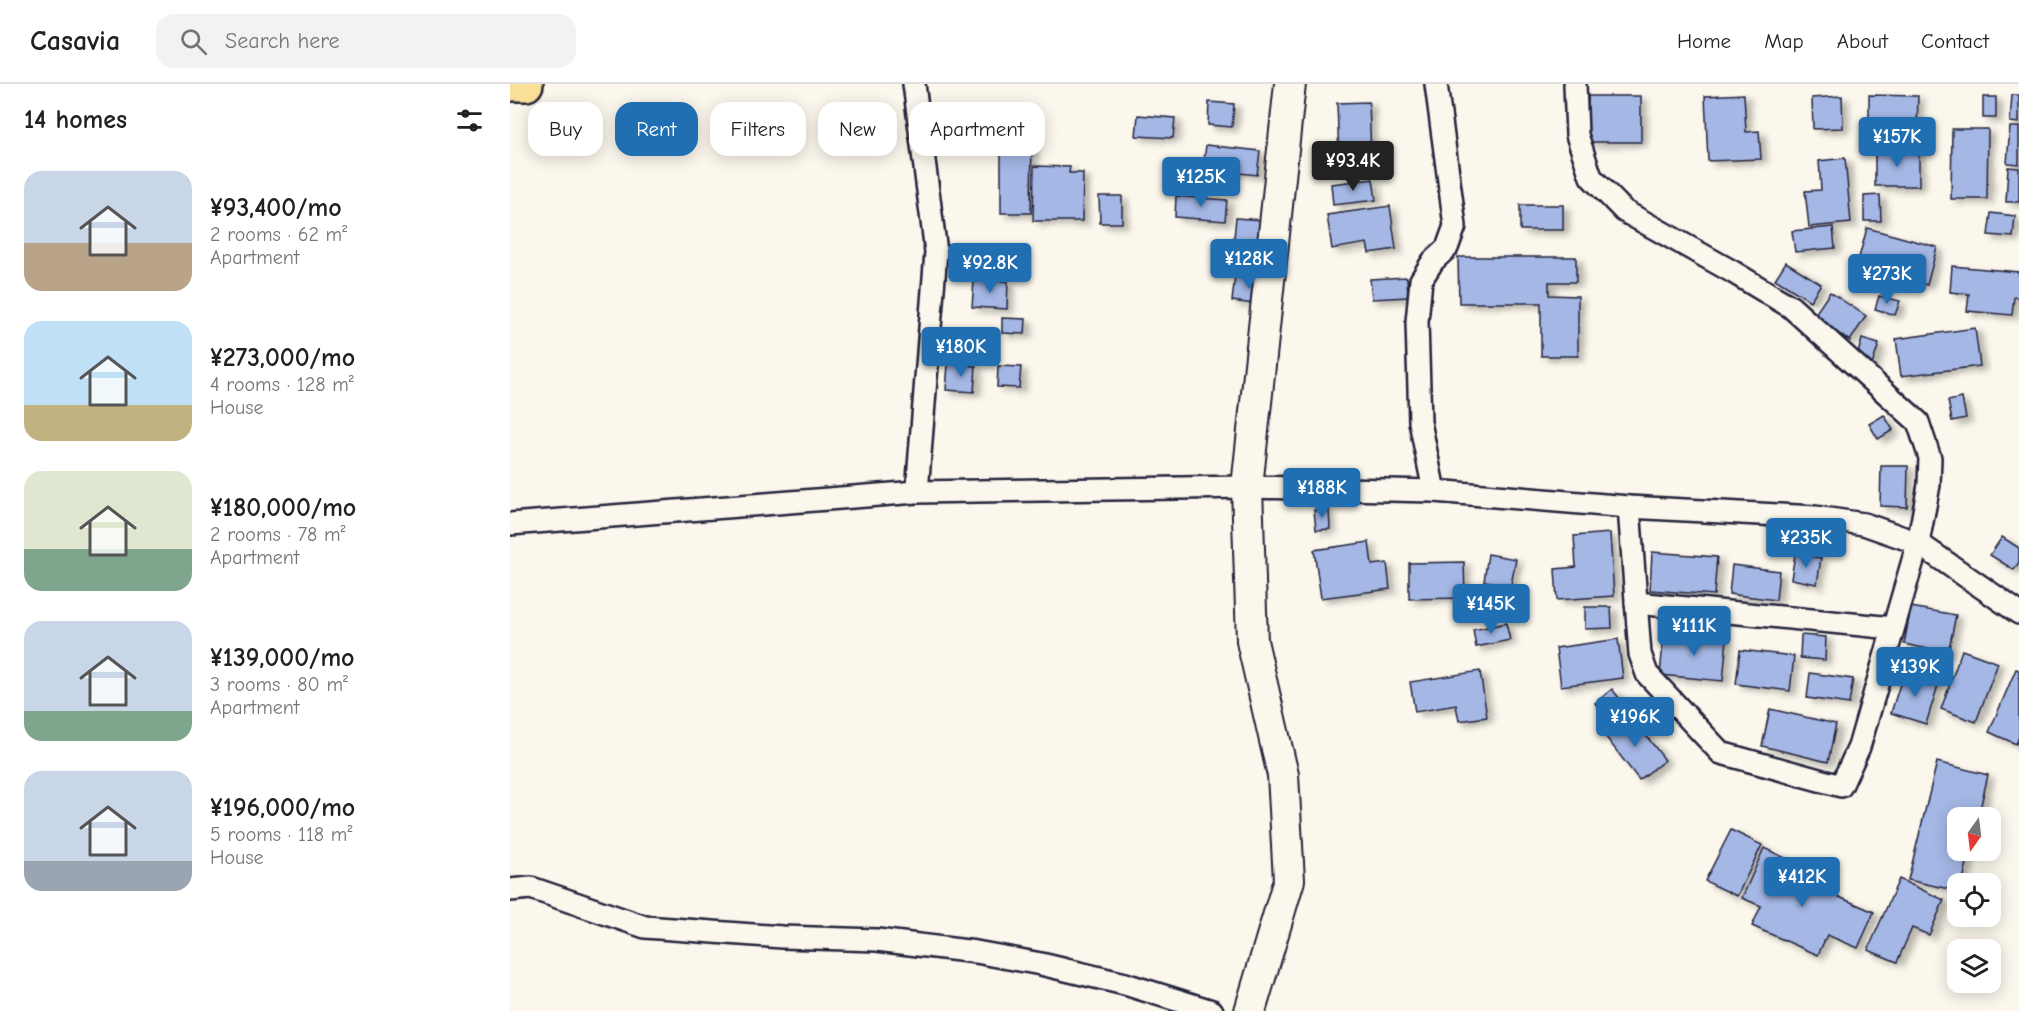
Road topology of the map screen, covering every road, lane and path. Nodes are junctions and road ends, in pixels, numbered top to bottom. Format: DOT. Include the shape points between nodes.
graph roads {
  1 [pos="510,84"];
  2 [pos="526,84"];
  3 [pos="914,84"];
  4 [pos="1290,84"];
  5 [pos="1436,84"];
  6 [pos="1575,84"];
  7 [pos="1247,487"];
  8 [pos="1434,491"];
  9 [pos="916,492"];
  10 [pos="1629,507"];
  11 [pos="510,524"];
  12 [pos="1917,543"];
  13 [pos="1636,603"];
  14 [pos="2019,613"];
  15 [pos="1893,628"];
  16 [pos="510,890"];
  17 [pos="1212,1011"];
  18 [pos="1250,1011"];
  1 -- 2 [label="main road"];
  3 -- 9 [label="street" via="936,252"];
  4 -- 7 [label="street"];
  5 -- 8 [label="street" via="1455,226 1447,248 1432,261 1421,280 1417,322 1420,422"];
  6 -- 12 [label="street" via="1577,135 1592,177 1624,211 1791,307 1918,422 1930,459 1929,486"];
  7 -- 8 [label="street"];
  7 -- 9 [label="street"];
  7 -- 18 [label="street" via="1252,641 1283,775 1289,880"];
  8 -- 10 [label="street"];
  9 -- 11 [label="street"];
  10 -- 12 [label="street" via="1815,517 1864,524"];
  10 -- 13 [label="street"];
  12 -- 14 [label="street"];
  12 -- 15 [label="street"];
  13 -- 15 [label="street"];
  13 -- 15 [label="street" via="1640,654 1647,674 1721,753 1841,786 1859,747"];
  16 -- 17 [label="street" via="531,888 645,927 877,940 976,951 1125,984"];
}
